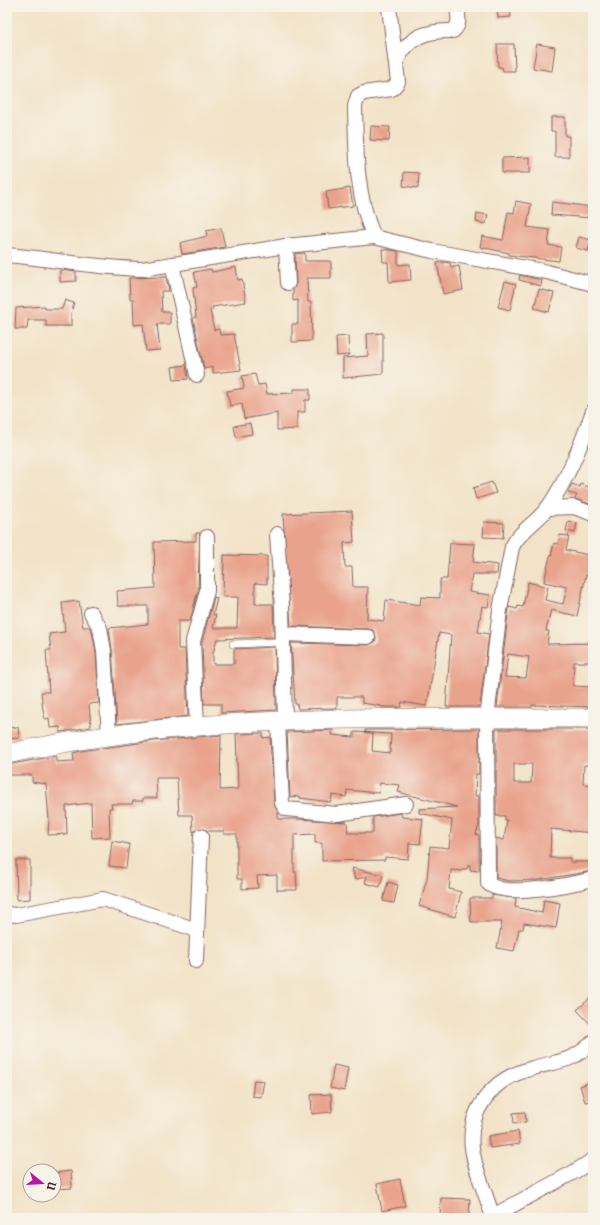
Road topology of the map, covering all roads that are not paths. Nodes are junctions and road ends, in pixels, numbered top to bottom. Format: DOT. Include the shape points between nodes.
graph roads {
  1 [pos="389,7"];
  2 [pos="457,7"];
  3 [pos="396,62"];
  4 [pos="374,237"];
  5 [pos="286,246"];
  6 [pos="7,255"];
  7 [pos="172,264"];
  8 [pos="288,283"];
  9 [pos="593,284"];
  10 [pos="197,375"];
  11 [pos="593,411"];
  12 [pos="548,508"];
  13 [pos="593,514"];
  14 [pos="277,534"];
  15 [pos="207,538"];
  16 [pos="91,613"];
  17 [pos="368,637"];
  18 [pos="283,638"];
  19 [pos="233,644"];
  20 [pos="487,718"];
  21 [pos="593,718"];
  22 [pos="282,721"];
  23 [pos="198,727"];
  24 [pos="109,736"];
  25 [pos="7,754"];
  26 [pos="406,804"];
  27 [pos="201,836"];
  28 [pos="593,879"];
  29 [pos="7,914"];
  30 [pos="197,930"];
  31 [pos="196,961"];
  32 [pos="593,1042"];
  33 [pos="593,1160"];
  34 [pos="493,1217"];
  1 -- 3 [label="street"];
  2 -- 3 [label="street" via="459,20 453,31 432,31 412,40"];
  3 -- 4 [label="street" via="396,86 392,89 364,93 356,100 358,174 368,224"];
  4 -- 5 [label="street"];
  4 -- 9 [label="street" via="432,251 543,271"];
  5 -- 7 [label="street"];
  5 -- 8 [label="street"];
  6 -- 7 [label="street" via="119,269 142,269"];
  7 -- 10 [label="street"];
  11 -- 12 [label="street" via="586,432"];
  12 -- 13 [label="street" via="574,507"];
  12 -- 20 [label="street" via="516,538 512,547 500,610"];
  14 -- 18 [label="street"];
  15 -- 23 [label="street" via="207,591 193,641"];
  16 -- 24 [label="street" via="100,628 104,650"];
  17 -- 18 [label="street"];
  18 -- 19 [label="lane"];
  18 -- 22 [label="street"];
  20 -- 21 [label="street"];
  20 -- 22 [label="street"];
  20 -- 28 [label="street" via="488,883 497,887 536,889 554,888"];
  22 -- 23 [label="street"];
  22 -- 26 [label="street" via="282,803 286,809 337,814"];
  23 -- 24 [label="street"];
  24 -- 25 [label="street"];
  27 -- 30 [label="street"];
  29 -- 30 [label="street" via="16,915 102,899"];
  30 -- 31 [label="street"];
  32 -- 34 [label="street" via="574,1058 509,1076 490,1090 472,1120 471,1138 475,1164"];
  33 -- 34 [label="street"];
}
